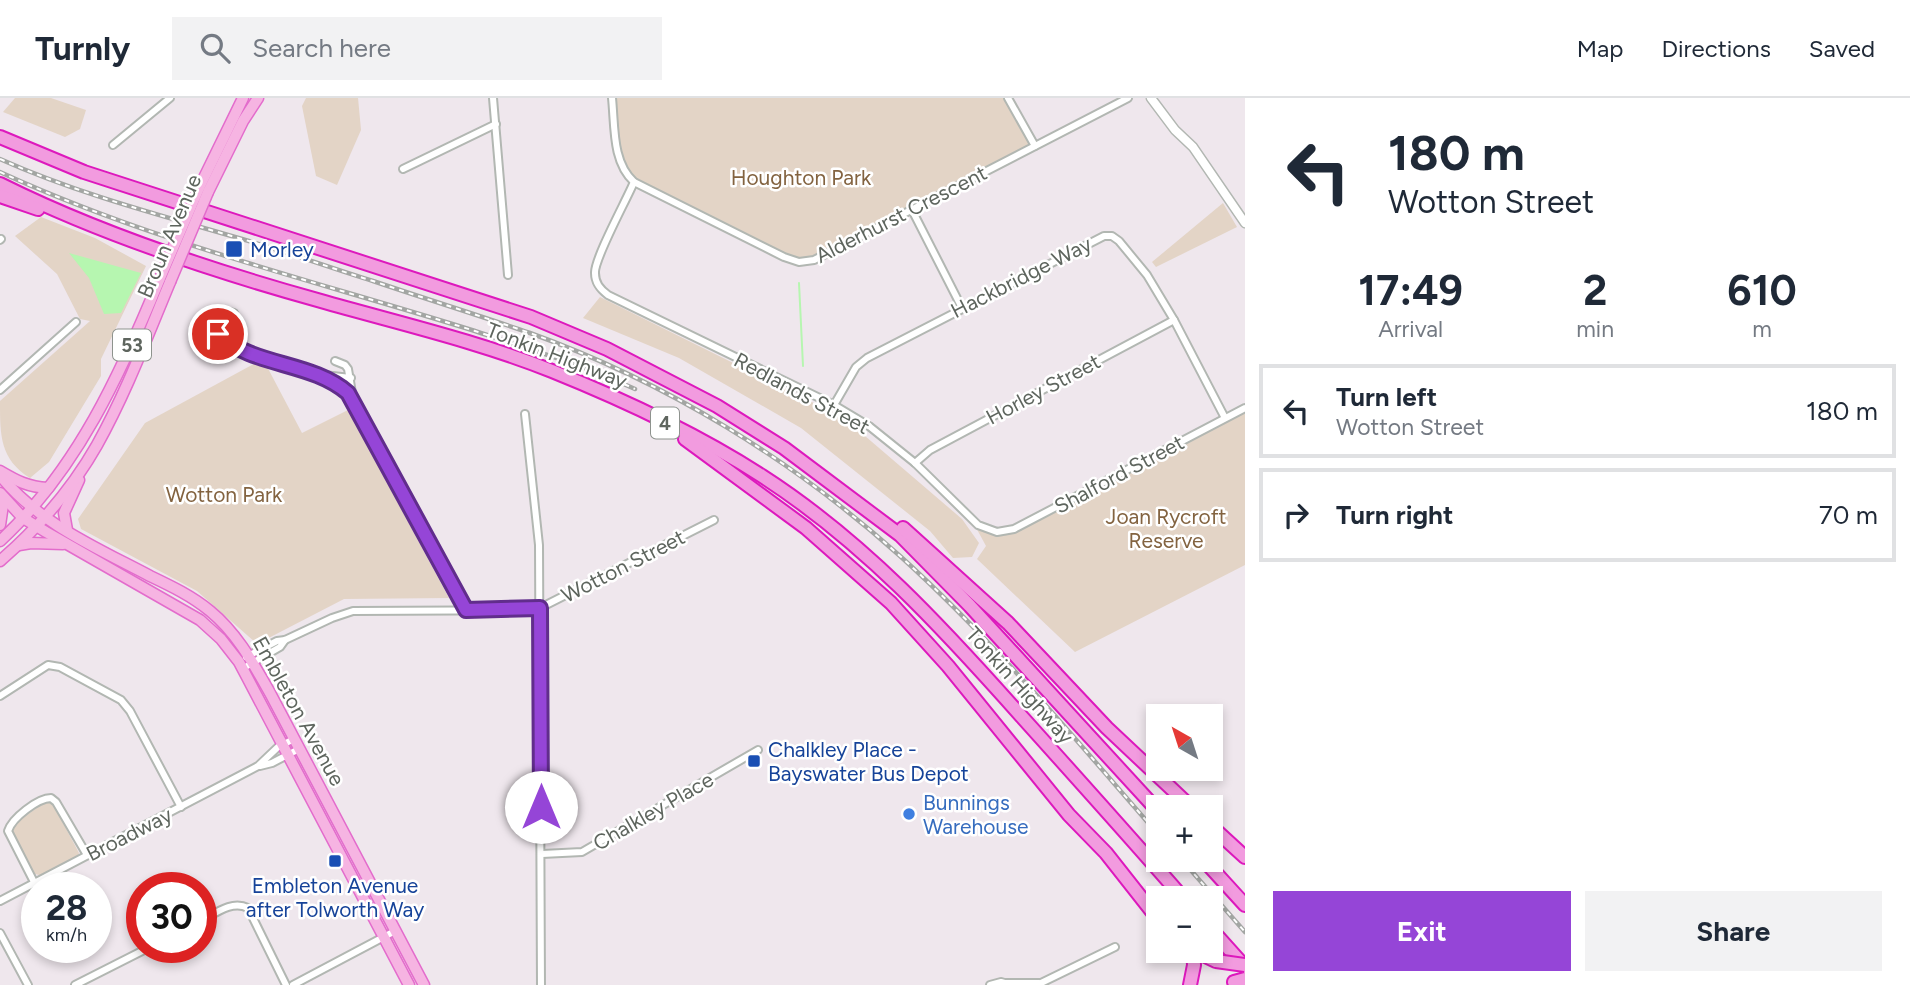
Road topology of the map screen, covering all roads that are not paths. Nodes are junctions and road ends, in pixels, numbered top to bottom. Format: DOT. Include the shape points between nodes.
graph roads {
  1 [pos="170,98"];
  2 [pos="243,98"];
  3 [pos="258,98"];
  4 [pos="493,98"];
  5 [pos="612,98"];
  6 [pos="1008,98"];
  7 [pos="1128,98"];
  8 [pos="1151,98"];
  9 [pos="495,124"];
  10 [pos="0,127"];
  11 [pos="0,137"];
  12 [pos="113,145"];
  13 [pos="1035,146"];
  14 [pos="39,153"];
  15 [pos="403,169"];
  16 [pos="634,182"];
  17 [pos="0,184"];
  18 [pos="203,190"];
  19 [pos="0,196"];
  20 [pos="912,210"];
  21 [pos="1245,223"];
  22 [pos="109,230"];
  23 [pos="508,275"];
  24 [pos="165,280"];
  25 [pos="962,308"];
  26 [pos="1174,320"];
  27 [pos="76,322"];
  28 [pos="227,342"];
  29 [pos="335,361"];
  30 [pos="314,374"];
  31 [pos="351,378"];
  32 [pos="0,390"];
  33 [pos="353,399"];
  34 [pos="834,405"];
  35 [pos="1245,408"];
  36 [pos="525,414"];
  37 [pos="1225,418"];
  38 [pos="659,420"];
  39 [pos="88,460"];
  40 [pos="915,463"];
  41 [pos="0,473"];
  42 [pos="48,488"];
  43 [pos="2,495"];
  44 [pos="32,508"];
  45 [pos="866,508"];
  46 [pos="45,517"];
  47 [pos="23,518"];
  48 [pos="714,520"];
  49 [pos="0,524"];
  50 [pos="37,527"];
  51 [pos="67,530"];
  52 [pos="990,531"];
  53 [pos="0,541"];
  54 [pos="64,544"];
  55 [pos="17,546"];
  56 [pos="0,561"];
  57 [pos="172,587"];
  58 [pos="165,599"];
  59 [pos="540,608"];
  60 [pos="466,610"];
  61 [pos="227,627"];
  62 [pos="251,659"];
  63 [pos="238,662"];
  64 [pos="0,696"];
  65 [pos="294,739"];
  66 [pos="282,745"];
  67 [pos="299,749"];
  68 [pos="758,750"];
  69 [pos="288,755"];
  70 [pos="258,766"];
  71 [pos="323,794"];
  72 [pos="1178,795"];
  73 [pos="1146,798"];
  74 [pos="181,807"];
  75 [pos="325,825"];
  76 [pos="1223,838"];
  77 [pos="542,854"];
  78 [pos="87,855"];
  79 [pos="1244,858"];
  80 [pos="29,872"];
  81 [pos="57,872"];
  82 [pos="1215,872"];
  83 [pos="1172,886"];
  84 [pos="21,891"];
  85 [pos="0,901"];
  86 [pos="1146,904"];
  87 [pos="1245,905"];
  88 [pos="217,913"];
  89 [pos="396,931"];
  90 [pos="0,933"];
  91 [pos="384,937"];
  92 [pos="1223,942"];
  93 [pos="1115,947"];
  94 [pos="126,959"];
  95 [pos="1223,962"];
  96 [pos="1194,963"];
  97 [pos="1245,966"];
  98 [pos="1245,974"];
  99 [pos="1237,982"];
  100 [pos="1007,984"];
  101 [pos="1039,984"];
  102 [pos="28,985"];
  103 [pos="75,985"];
  104 [pos="286,985"];
  105 [pos="293,985"];
  106 [pos="409,985"];
  107 [pos="424,985"];
  108 [pos="541,985"];
  109 [pos="990,985"];
  110 [pos="1189,985"];
  1 -- 12 [label="street"];
  2 -- 18 [label="main road, Broun Avenue / 53"];
  3 -- 18 [label="main road, Broun Avenue / 53"];
  4 -- 9 [label="street"];
  5 -- 16 [label="street" via="618,159"];
  6 -- 13 [label="street"];
  7 -- 13 [label="street, Alderhurst Crescent"];
  8 -- 21 [label="street" via="1199,155"];
  9 -- 15 [label="street"];
  9 -- 23 [label="street"];
  10 -- 14 [label="highway"];
  11 -- 14 [label="highway, Tonkin Highway / 4"];
  13 -- 20 [label="street, Alderhurst Crescent"];
  14 -- 45 [label="highway, Tonkin Highway / 4" via="130,188 569,332 751,426"];
  16 -- 20 [label="street, Alderhurst Crescent" via="799,262 814,260"];
  16 -- 34 [label="street, Redlands Street" via="595,266 596,282 608,295"];
  17 -- 22 [label="highway, Tonkin Highway / 4"];
  18 -- 24 [label="main road, Broun Avenue / 53, bridge"];
  19 -- 22 [label="highway"];
  20 -- 25 [label="street"];
  22 -- 38 [label="highway, Tonkin Highway / 4" via="222,272 515,357"];
  24 -- 39 [label="main road, Broun Avenue / 53" via="123,394"];
  24 -- 42 [label="main road, Broun Avenue / 53" via="123,367"];
  25 -- 26 [label="street, Hackbridge Way" via="1112,236 1140,265"];
  25 -- 34 [label="street, Hackbridge Way" via="856,367"];
  26 -- 37 [label="street, Hackbridge Way"];
  26 -- 40 [label="street, Horley Street" via="930,450"];
  27 -- 32 [label="street"];
  28 -- 28 [label="street" via="215,326 219,314 226,311 234,313 236,320"];
  28 -- 30 [label="street"];
  29 -- 31 [label="street" via="345,365"];
  30 -- 31 [label="street"];
  30 -- 33 [label="street"];
  31 -- 33 [label="street"];
  33 -- 60 [label="street"];
  34 -- 40 [label="street, Redlands Street"];
  35 -- 37 [label="street, Shalford Street"];
  36 -- 59 [label="street" via="539,545"];
  37 -- 52 [label="street, Shalford Street" via="1014,530"];
  38 -- 83 [label="highway, Tonkin Highway / 4" via="763,477 887,574 944,629"];
  38 -- 86 [label="highway" via="806,528 891,603"];
  39 -- 46 [label="main road, Broun Avenue / 53"];
  39 -- 51 [label="main road" via="64,513"];
  40 -- 52 [label="street, Redlands Street" via="973,522"];
  41 -- 42 [label="main road" via="31,487"];
  41 -- 44 [label="main road, Embleton Avenue"];
  42 -- 44 [label="main road, Broun Avenue / 53"];
  43 -- 47 [label="main road, Embleton Avenue"];
  43 -- 49 [label="main road"];
  44 -- 46 [label="main road, Embleton Avenue"];
  44 -- 47 [label="main road, Broun Avenue / 53"];
  45 -- 72 [label="highway" via="895,522 982,598"];
  45 -- 73 [label="highway, Tonkin Highway / 4" via="900,535 970,606"];
  46 -- 50 [label="main road, Broun Avenue / 53"];
  46 -- 51 [label="main road, Embleton Avenue"];
  47 -- 50 [label="main road, Embleton Avenue"];
  47 -- 53 [label="main road, Broun Avenue / 53"];
  48 -- 59 [label="street, Wotton Street"];
  50 -- 54 [label="main road, Embleton Avenue"];
  50 -- 55 [label="main road, Broun Avenue / 53"];
  51 -- 57 [label="main road, Embleton Avenue"];
  54 -- 55 [label="main road"];
  54 -- 58 [label="main road, Embleton Avenue"];
  55 -- 56 [label="main road, Broun Avenue / 53"];
  57 -- 58 [label="main road"];
  57 -- 61 [label="main road, Embleton Avenue"];
  58 -- 63 [label="main road, Embleton Avenue" via="200,620"];
  59 -- 60 [label="street, Wotton Street"];
  59 -- 77 [label="street"];
  60 -- 62 [label="street, Wotton Street" via="353,611"];
  61 -- 62 [label="main road, Embleton Avenue"];
  61 -- 63 [label="main road" via="239,650"];
  62 -- 63 [label="street, Wotton Street"];
  62 -- 65 [label="main road, Embleton Avenue"];
  63 -- 66 [label="main road, Embleton Avenue"];
  64 -- 74 [label="street" via="48,665 60,667 121,701"];
  65 -- 66 [label="street, Broadway"];
  65 -- 67 [label="main road, Embleton Avenue"];
  66 -- 69 [label="main road, Embleton Avenue"];
  66 -- 70 [label="street, Broadway"];
  67 -- 69 [label="street, Broadway"];
  67 -- 71 [label="main road, Embleton Avenue"];
  68 -- 77 [label="street, Chalkley Place" via="582,852"];
  69 -- 70 [label="street, Broadway"];
  69 -- 75 [label="main road, Embleton Avenue"];
  70 -- 74 [label="street, Broadway"];
  71 -- 75 [label="main road" via="320,802"];
  71 -- 89 [label="main road, Embleton Avenue"];
  74 -- 78 [label="street, Broadway"];
  75 -- 91 [label="main road, Embleton Avenue"];
  76 -- 79 [label="highway"];
  77 -- 108 [label="street"];
  78 -- 80 [label="street" via="56,802 44,798 16,818 8,831"];
  78 -- 81 [label="street, Broadway"];
  82 -- 87 [label="highway"];
  84 -- 85 [label="street, Broadway"];
  88 -- 104 [label="street" via="233,905 248,908"];
  89 -- 91 [label="street"];
  89 -- 107 [label="main road, Embleton Avenue"];
  90 -- 102 [label="street"];
  91 -- 105 [label="street"];
  91 -- 106 [label="main road, Embleton Avenue"];
  92 -- 97 [label="highway"];
  93 -- 101 [label="street"];
  94 -- 103 [label="street"];
  95 -- 97 [label="highway, bridge"];
  96 -- 110 [label="highway"];
  98 -- 99 [label="main road"];
  100 -- 101 [label="street"];
  100 -- 109 [label="street"];
}
